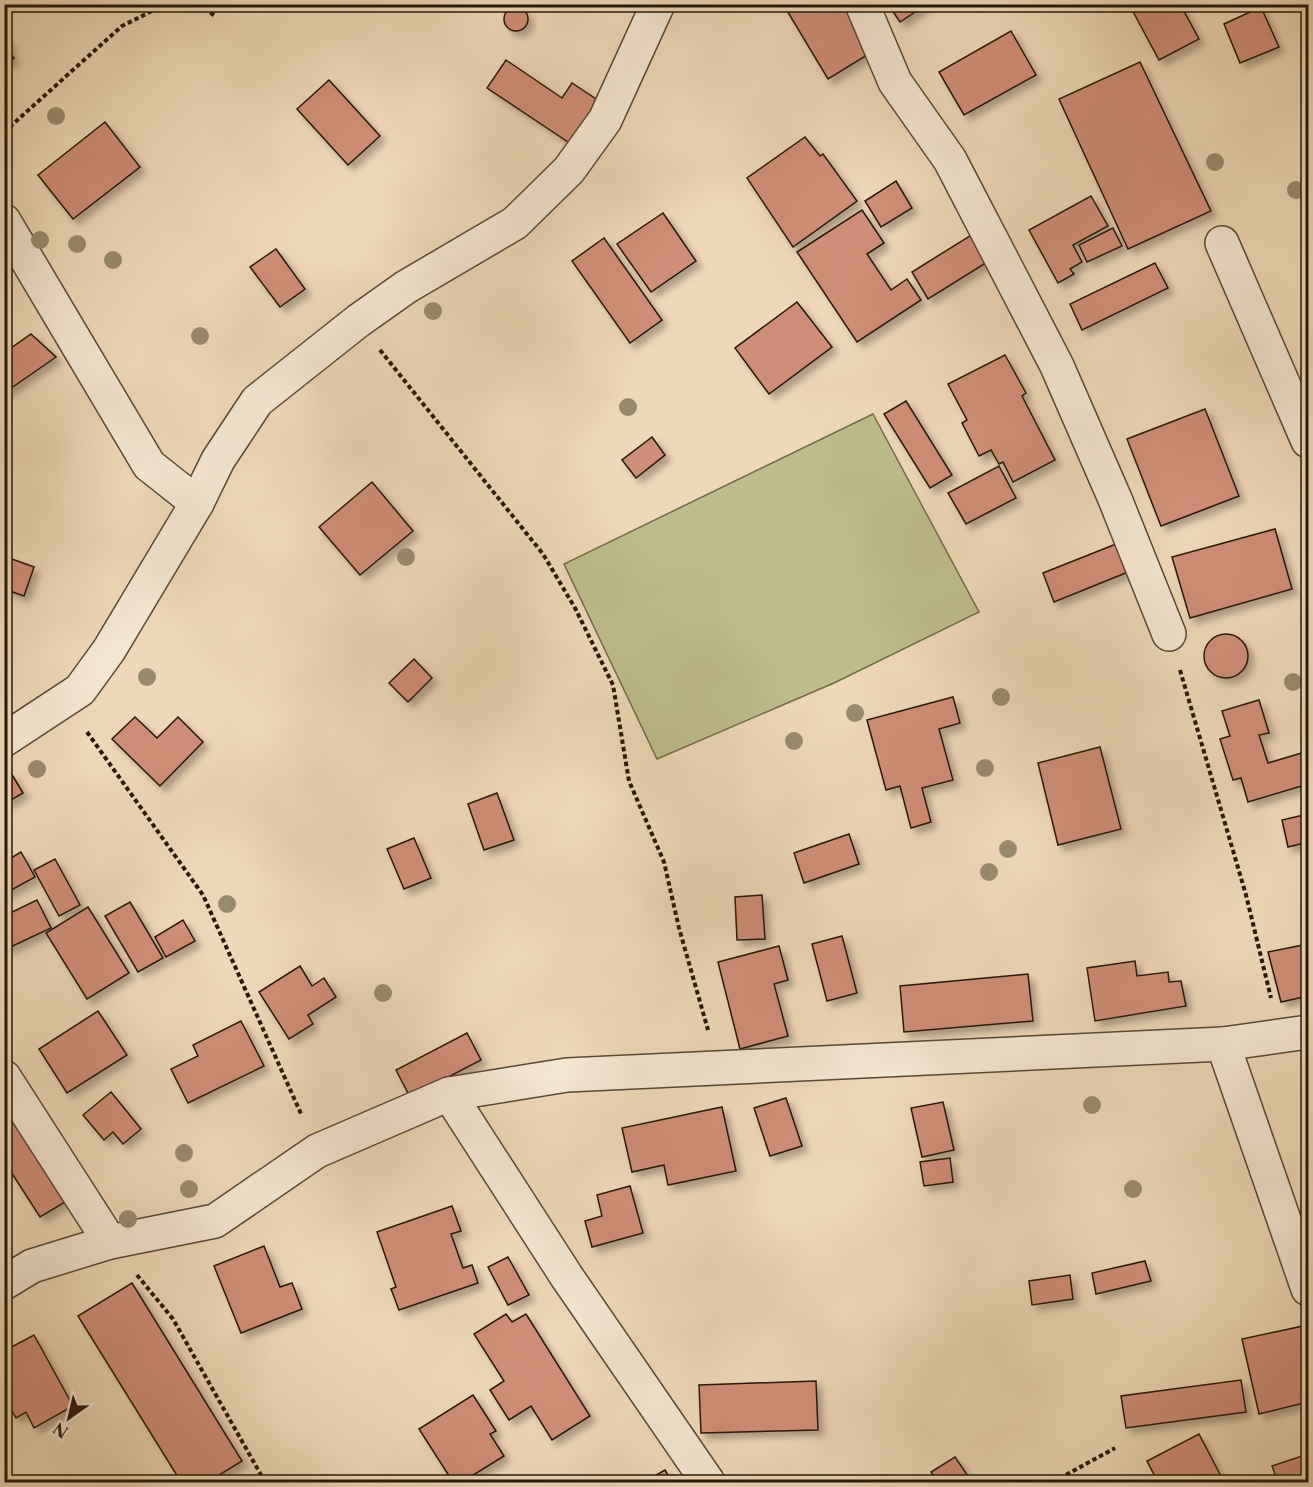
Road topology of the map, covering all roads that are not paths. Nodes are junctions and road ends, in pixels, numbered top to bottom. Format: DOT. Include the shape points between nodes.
graph roads {
  1 [pos="658,4"];
  2 [pos="862,4"];
  3 [pos="4,220"];
  4 [pos="1222,243"];
  5 [pos="1308,441"];
  6 [pos="197,503"];
  7 [pos="1169,634"];
  8 [pos="4,740"];
  9 [pos="1294,1034"];
  10 [pos="1223,1044"];
  11 [pos="4,1077"];
  12 [pos="449,1094"];
  13 [pos="110,1242"];
  14 [pos="4,1283"];
  15 [pos="1308,1289"];
  16 [pos="708,1482"];
  1 -- 6 [label="street" via="605,120 569,170 515,223 406,287 257,401 218,460"];
  2 -- 7 [label="street" via="895,82 950,160 1057,366"];
  3 -- 6 [label="street" via="149,465"];
  4 -- 5 [label="street"];
  6 -- 8 [label="street" via="109,650 80,690"];
  9 -- 10 [label="street"];
  10 -- 12 [label="street" via="567,1075"];
  10 -- 15 [label="street"];
  11 -- 13 [label="street"];
  12 -- 13 [label="street" via="317,1151 214,1221"];
  12 -- 16 [label="street" via="567,1277"];
  13 -- 14 [label="street" via="32,1266"];
}
